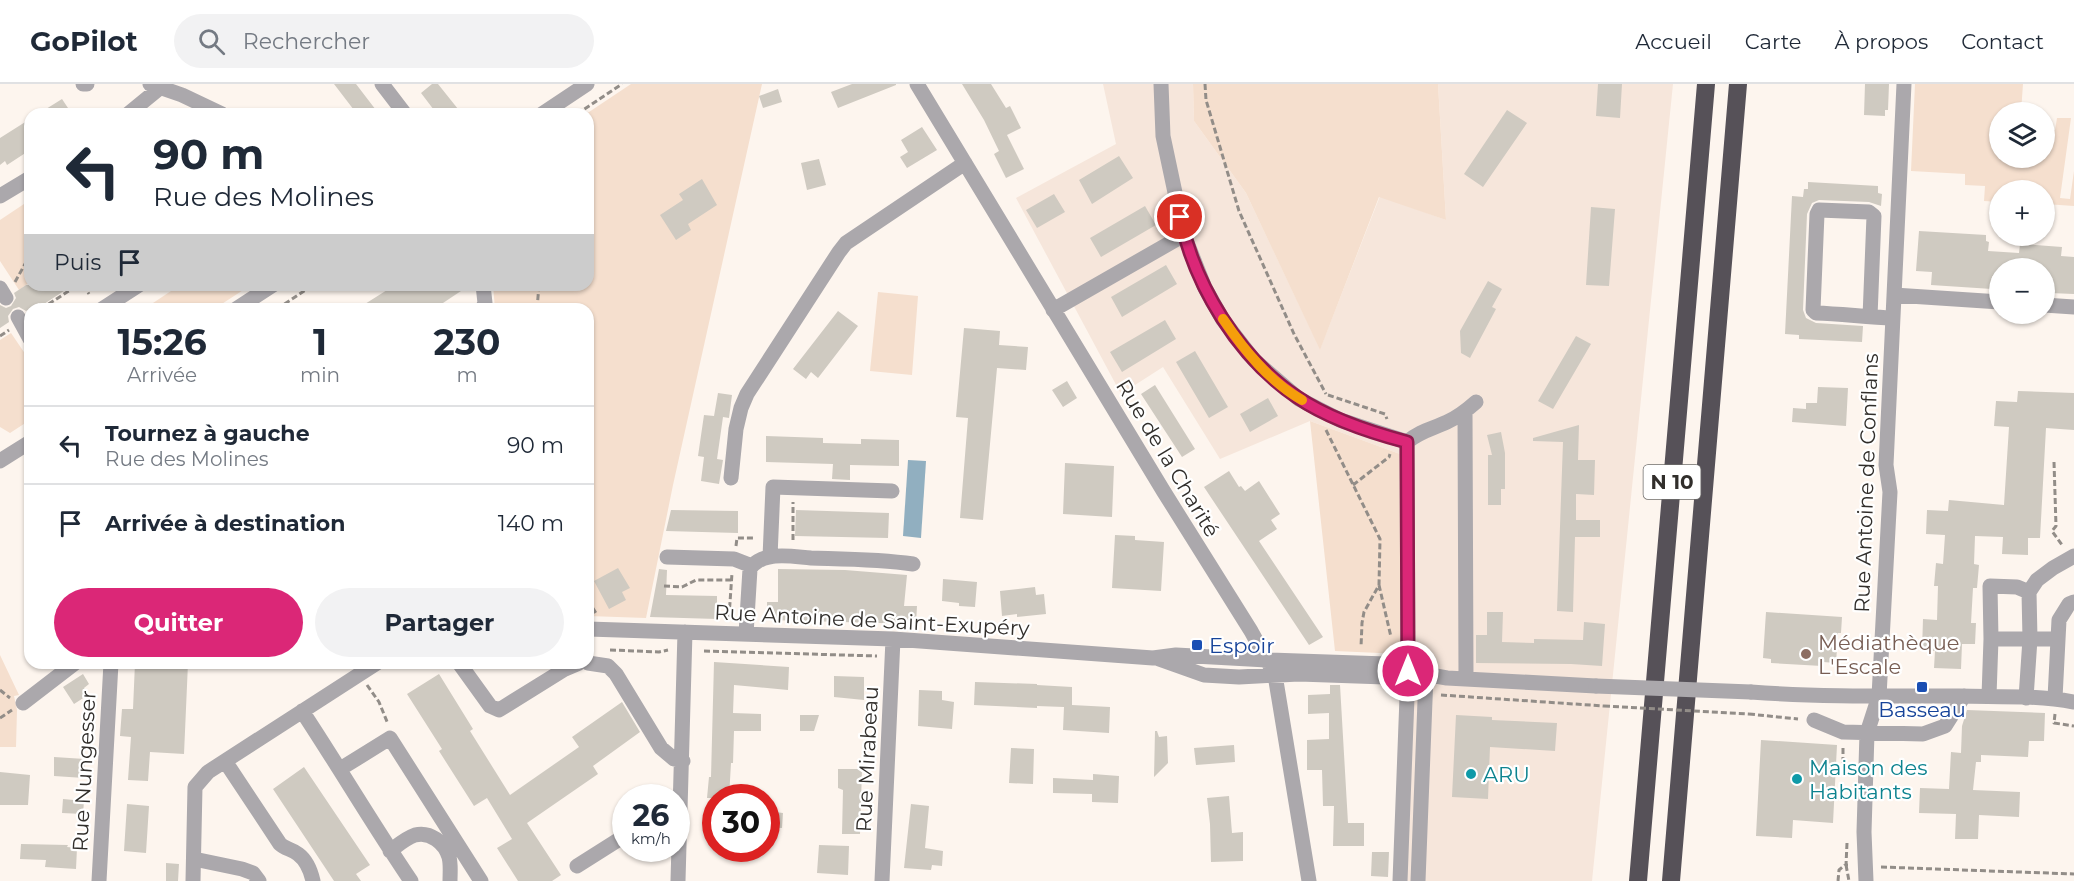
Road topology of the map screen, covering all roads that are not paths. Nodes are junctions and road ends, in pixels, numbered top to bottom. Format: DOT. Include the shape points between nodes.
graph roads {
  1 [pos="83,84"];
  2 [pos="87,84"];
  3 [pos="382,84"];
  4 [pos="917,84"];
  5 [pos="1161,84"];
  6 [pos="1706,84"];
  7 [pos="1738,84"];
  8 [pos="1904,84"];
  9 [pos="582,85"];
  10 [pos="155,86"];
  11 [pos="134,108"];
  12 [pos="208,108"];
  13 [pos="400,108"];
  14 [pos="550,108"];
  15 [pos="964,163"];
  16 [pos="24,182"];
  17 [pos="0,196"];
  18 [pos="1184,235"];
  19 [pos="130,291"];
  20 [pos="264,291"];
  21 [pos="1894,295"];
  22 [pos="1989,301"];
  23 [pos="111,303"];
  24 [pos="245,303"];
  25 [pos="2055,306"];
  26 [pos="2074,307"];
  27 [pos="1053,309"];
  28 [pos="1870,316"];
  29 [pos="18,317"];
  30 [pos="1893,318"];
  31 [pos="24,328"];
  32 [pos="1407,442"];
  33 [pos="24,446"];
  34 [pos="0,461"];
  35 [pos="731,478"];
  36 [pos="892,491"];
  37 [pos="770,556"];
  38 [pos="667,557"];
  39 [pos="2071,557"];
  40 [pos="913,564"];
  41 [pos="752,566"];
  42 [pos="2030,592"];
  43 [pos="2074,602"];
  44 [pos="594,629"];
  45 [pos="685,632"];
  46 [pos="746,634"];
  47 [pos="893,639"];
  48 [pos="1991,639"];
  49 [pos="2030,639"];
  50 [pos="2058,639"];
  51 [pos="1153,658"];
  52 [pos="1267,660"];
  53 [pos="594,664"];
  54 [pos="67,669"];
  55 [pos="111,669"];
  56 [pos="367,669"];
  57 [pos="463,669"];
  58 [pos="565,669"];
  59 [pos="1408,671"];
  60 [pos="1275,675"];
  61 [pos="1426,675"];
  62 [pos="1466,679"];
  63 [pos="1879,696"];
  64 [pos="1965,696"];
  65 [pos="1989,696"];
  66 [pos="2026,698"];
  67 [pos="2055,698"];
  68 [pos="2074,702"];
  69 [pos="23,703"];
  70 [pos="302,711"];
  71 [pos="1814,720"];
  72 [pos="1867,733"];
  73 [pos="225,761"];
  74 [pos="683,761"];
  75 [pos="340,769"];
  76 [pos="681,784"];
  77 [pos="612,844"];
  78 [pos="390,851"];
  79 [pos="194,859"];
  80 [pos="678,862"];
  81 [pos="577,866"];
  82 [pos="1865,874"];
  83 [pos="99,881"];
  84 [pos="193,881"];
  85 [pos="259,881"];
  86 [pos="313,881"];
  87 [pos="411,881"];
  88 [pos="450,881"];
  89 [pos="481,881"];
  90 [pos="678,881"];
  91 [pos="882,881"];
  92 [pos="1309,881"];
  93 [pos="1400,881"];
  94 [pos="1418,881"];
  95 [pos="1638,881"];
  96 [pos="1671,881"];
  1 -- 2 [label="street"];
  3 -- 13 [label="street"];
  4 -- 15 [label="street, Rue de la Charité"];
  5 -- 18 [label="street" via="1163,136"];
  6 -- 95 [label="highway, N 10"];
  7 -- 96 [label="highway, N 10"];
  8 -- 21 [label="street, Rue Antoine de Conflans"];
  9 -- 14 [label="street"];
  10 -- 11 [label="street"];
  10 -- 12 [label="street"];
  15 -- 27 [label="street, Rue de la Charité"];
  15 -- 35 [label="street" via="854,237 839,252 747,394 741,408"];
  16 -- 17 [label="street"];
  18 -- 27 [label="street"];
  18 -- 32 [label="street" via="1223,320 1254,360 1284,388 1340,420"];
  19 -- 23 [label="street"];
  20 -- 24 [label="street"];
  21 -- 22 [label="street"];
  21 -- 30 [label="street, Rue Antoine de Conflans"];
  25 -- 26 [label="street"];
  27 -- 52 [label="street, Rue de la Charité"];
  28 -- 28 [label="street" via="1813,310 1819,210 1869,212 1874,216"];
  28 -- 30 [label="street"];
  29 -- 31 [label="street"];
  30 -- 63 [label="street, Rue Antoine de Conflans" via="1886,465 1890,492"];
  32 -- 59 [label="street"];
  32 -- 62 [label="street" via="1470,407 1459,618"];
  33 -- 34 [label="street"];
  36 -- 37 [label="street" via="772,487"];
  37 -- 40 [label="street"];
  37 -- 41 [label="street"];
  38 -- 41 [label="street" via="734,559"];
  39 -- 42 [label="street" via="2037,580"];
  41 -- 46 [label="street"];
  42 -- 48 [label="street" via="1984,585"];
  42 -- 49 [label="street"];
  43 -- 50 [label="street" via="2059,620"];
  44 -- 45 [label="street, Rue Antoine de Saint-Exupéry"];
  45 -- 46 [label="street, Rue Antoine de Saint-Exupéry"];
  45 -- 74 [label="street"];
  46 -- 47 [label="street, Rue Antoine de Saint-Exupéry"];
  47 -- 51 [label="street, Rue Antoine de Saint-Exupéry"];
  47 -- 91 [label="street, Rue Mirabeau"];
  48 -- 49 [label="street"];
  48 -- 65 [label="street"];
  49 -- 50 [label="street"];
  49 -- 66 [label="street"];
  50 -- 67 [label="street"];
  51 -- 52 [label="street, Rue Antoine de Saint-Exupéry" via="1176,655"];
  51 -- 60 [label="street, Rue Antoine de Saint-Exupéry" via="1204,675"];
  52 -- 59 [label="street, Rue Antoine de Saint-Exupéry" via="1386,664"];
  52 -- 60 [label="street, Rue de la Charité"];
  53 -- 74 [label="street" via="608,666 616,674 662,748 674,759"];
  54 -- 69 [label="street"];
  55 -- 83 [label="street, Rue Nungesser"];
  56 -- 70 [label="street"];
  57 -- 58 [label="street" via="490,706 499,710"];
  59 -- 60 [label="street, Rue Antoine de Saint-Exupéry" via="1385,677"];
  59 -- 61 [label="street, Rue Antoine de Saint-Exupéry"];
  59 -- 93 [label="street"];
  60 -- 92 [label="street, Rue de la Charité"];
  61 -- 62 [label="street, Rue Antoine de Saint-Exupéry"];
  61 -- 94 [label="street"];
  62 -- 63 [label="street, Rue Antoine de Saint-Exupéry, bridge" via="1815,697"];
  63 -- 64 [label="street, Rue Antoine de Saint-Exupéry"];
  63 -- 72 [label="street, Rue Antoine de Conflans"];
  64 -- 65 [label="street, Rue Antoine de Saint-Exupéry"];
  64 -- 72 [label="street" via="1945,726 1923,734"];
  65 -- 66 [label="street, Rue Antoine de Saint-Exupéry"];
  66 -- 67 [label="street, Rue Antoine de Saint-Exupéry"];
  67 -- 68 [label="street, Rue Antoine de Saint-Exupéry"];
  70 -- 73 [label="street"];
  70 -- 75 [label="street"];
  71 -- 72 [label="street" via="1843,732"];
  72 -- 82 [label="street, Rue Antoine de Conflans"];
  73 -- 79 [label="street" via="195,787"];
  73 -- 86 [label="street" via="280,844 298,854"];
  74 -- 76 [label="street"];
  75 -- 78 [label="street"];
  75 -- 89 [label="street" via="390,738"];
  77 -- 81 [label="street"];
  78 -- 87 [label="street"];
  78 -- 88 [label="street" via="414,836 431,836 444,846 450,859"];
  79 -- 84 [label="street"];
  79 -- 85 [label="street" via="242,869 253,873"];
  80 -- 90 [label="street"];
}
